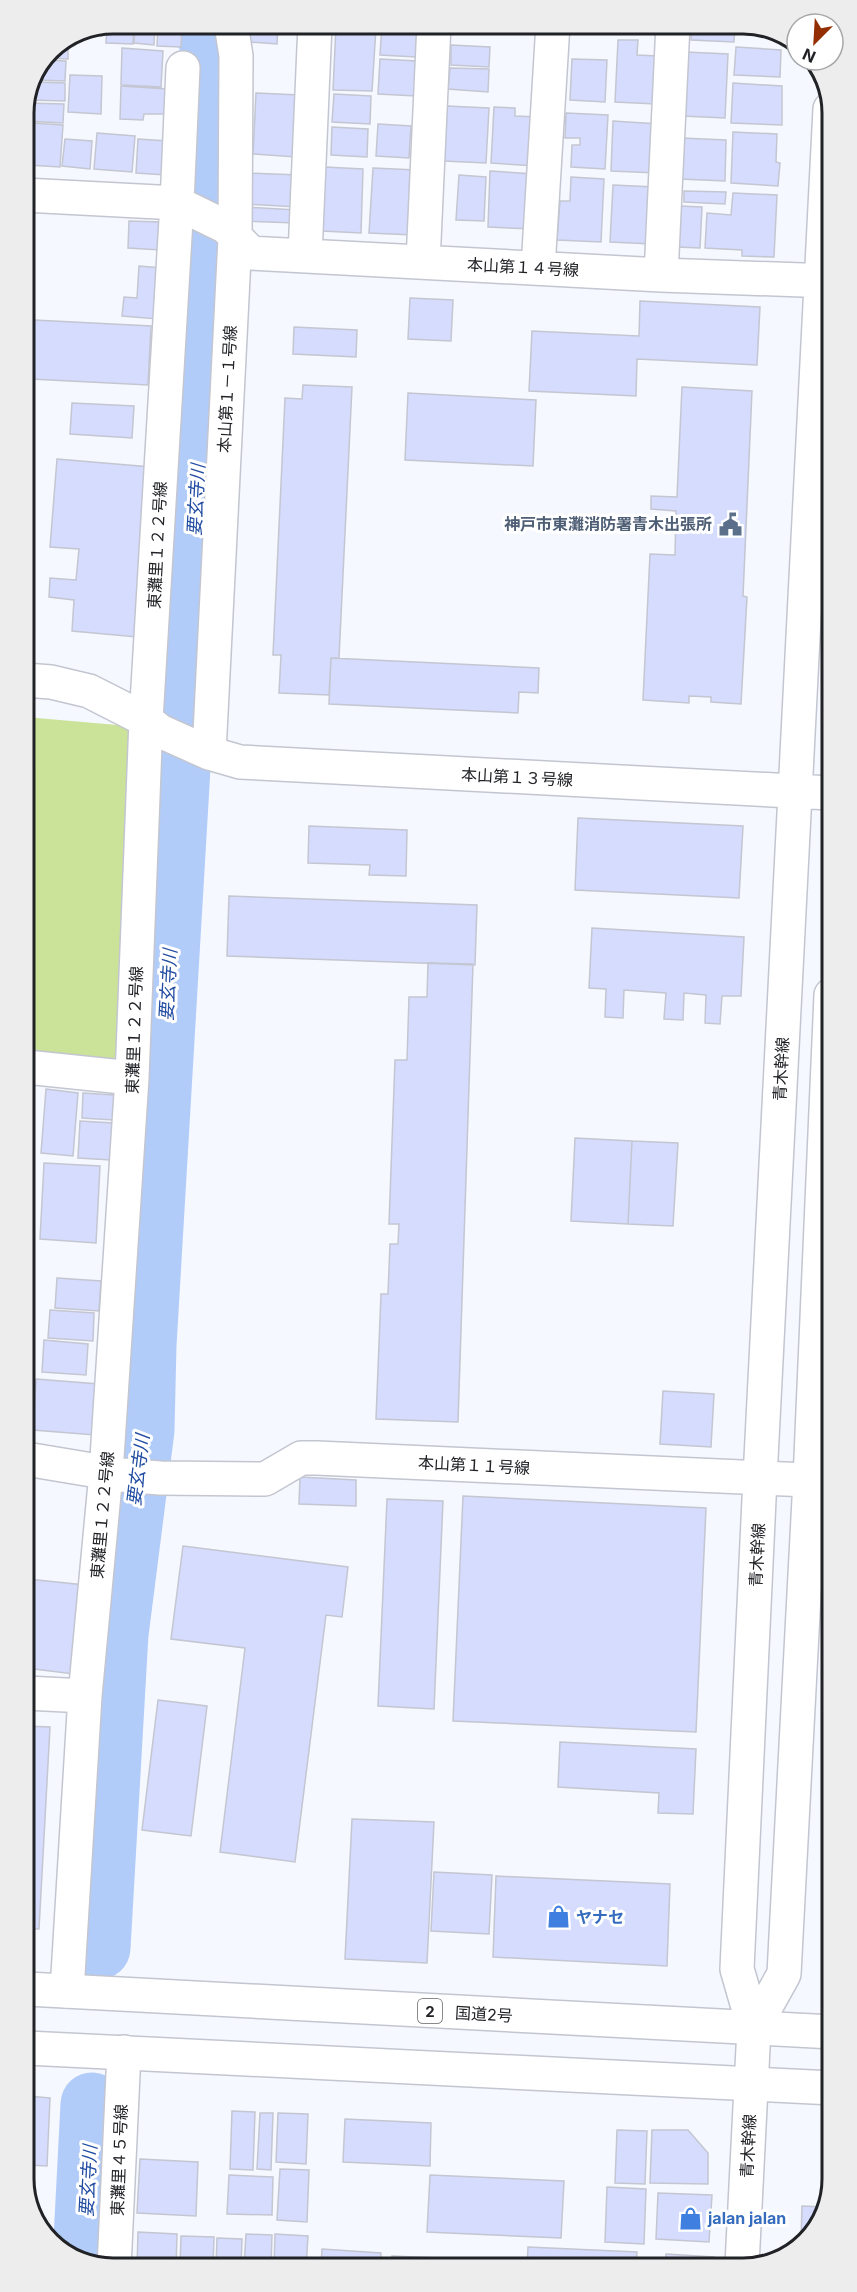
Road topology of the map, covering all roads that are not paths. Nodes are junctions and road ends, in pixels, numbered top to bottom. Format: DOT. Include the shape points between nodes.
graph roads {
  1 [pos="233,34"];
  2 [pos="315,34"];
  3 [pos="434,35"];
  4 [pos="552,35"];
  5 [pos="672,35"];
  6 [pos="183,68"];
  7 [pos="35,196"];
  8 [pos="181,205"];
  9 [pos="230,233"];
  10 [pos="305,255"];
  11 [pos="423,262"];
  12 [pos="538,268"];
  13 [pos="661,275"];
  14 [pos="822,281"];
  15 [pos="822,347"];
  16 [pos="35,681"];
  17 [pos="153,726"];
  18 [pos="207,752"];
  19 [pos="795,792"];
  20 [pos="822,793"];
  21 [pos="35,1068"];
  22 [pos="132,1078"];
  23 [pos="822,1432"];
  24 [pos="34,1460"];
  25 [pos="114,1474"];
  26 [pos="760,1478"];
  27 [pos="821,1480"];
  28 [pos="34,1693"];
  29 [pos="85,1696"];
  30 [pos="34,1989"];
  31 [pos="67,1991"];
  32 [pos="754,2028"];
  33 [pos="822,2031"];
  34 [pos="34,2048"];
  35 [pos="124,2052"];
  36 [pos="751,2084"];
  37 [pos="822,2087"];
  38 [pos="115,2257"];
  39 [pos="742,2258"];
  1 -- 9 [label="main road, 本山第１－１号線" via="236,56"];
  2 -- 10 [label="main road"];
  3 -- 11 [label="main road"];
  4 -- 12 [label="main road"];
  5 -- 13 [label="main road"];
  6 -- 8 [label="main road, 東灘里１２２号線"];
  7 -- 8 [label="main road"];
  8 -- 9 [label="main road, 本山第１４号線"];
  8 -- 17 [label="main road, 東灘里１２２号線"];
  9 -- 10 [label="main road, 本山第１４号線" via="251,253"];
  9 -- 18 [label="main road, 本山第１－１号線"];
  10 -- 11 [label="main road, 本山第１４号線"];
  11 -- 12 [label="main road, 本山第１４号線"];
  12 -- 13 [label="main road, 本山第１４号線"];
  13 -- 14 [label="main road, 本山第１４号線"];
  15 -- 19 [label="main road, 青木幹線"];
  16 -- 17 [label="main road, 本山第１３号線" via="89,691"];
  17 -- 18 [label="main road, 本山第１３号線"];
  17 -- 22 [label="main road, 東灘里１２２号線"];
  18 -- 19 [label="main road, 本山第１３号線" via="240,762"];
  19 -- 20 [label="main road, 本山第１３号線"];
  19 -- 26 [label="main road, 青木幹線"];
  21 -- 22 [label="main road"];
  22 -- 25 [label="main road, 東灘里１２２号線"];
  23 -- 27 [label="main road, 青木幹線"];
  24 -- 25 [label="main road, 本山第１１号線"];
  25 -- 26 [label="main road, 本山第１１号線" via="265,1479 300,1458 317,1458"];
  25 -- 29 [label="main road, 東灘里１２２号線"];
  26 -- 27 [label="main road, 本山第１１号線"];
  26 -- 32 [label="main road, 青木幹線" via="737,1969"];
  27 -- 32 [label="main road, 青木幹線" via="784,1974"];
  28 -- 29 [label="main road"];
  29 -- 31 [label="main road, 東灘里１２２号線"];
  30 -- 31 [label="main road, 国道2号 / 2"];
  31 -- 32 [label="main road, 国道2号 / 2"];
  32 -- 33 [label="main road, 国道2号 / 2"];
  32 -- 36 [label="main road, 青木幹線"];
  34 -- 35 [label="main road"];
  35 -- 36 [label="main road"];
  35 -- 38 [label="main road, 東灘里４５号線"];
  36 -- 37 [label="main road"];
  36 -- 39 [label="main road, 青木幹線"];
}
